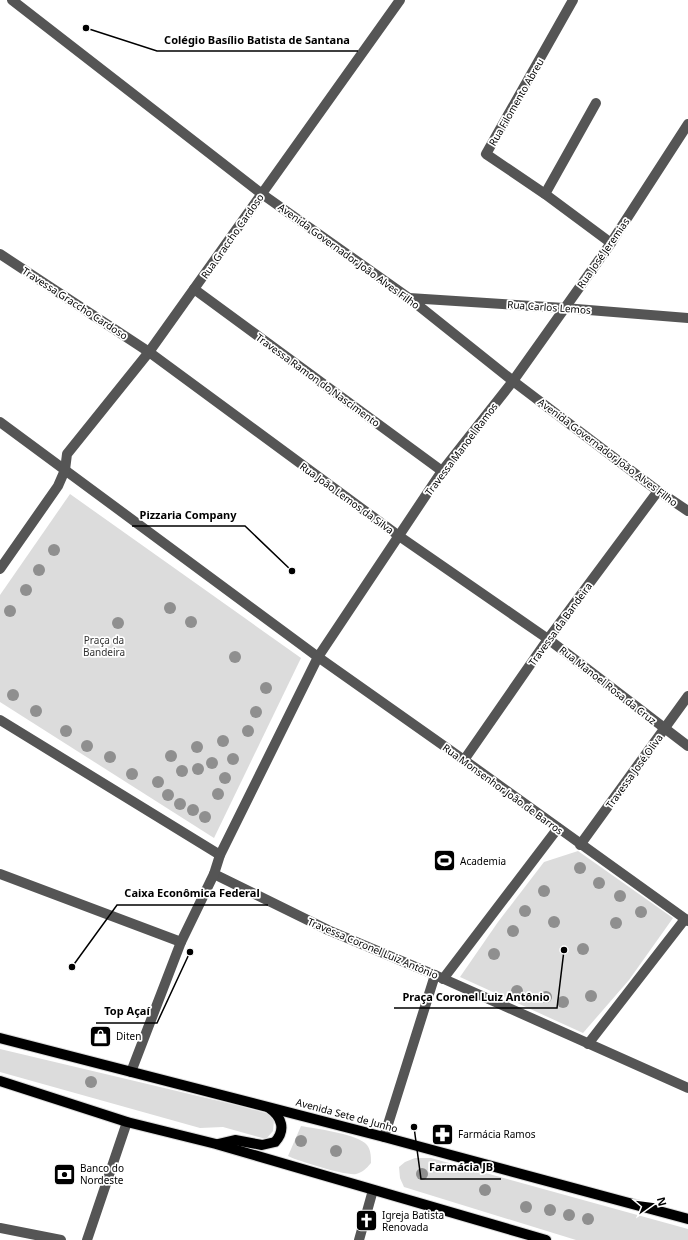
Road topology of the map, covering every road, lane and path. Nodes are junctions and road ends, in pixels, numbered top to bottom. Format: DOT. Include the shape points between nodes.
graph roads {
  1 [pos="12,0"];
  2 [pos="400,0"];
  3 [pos="573,0"];
  4 [pos="596,103"];
  5 [pos="688,124"];
  6 [pos="262,194"];
  7 [pos="545,194"];
  8 [pos="611,243"];
  9 [pos="0,254"];
  10 [pos="194,289"];
  11 [pos="409,298"];
  12 [pos="564,308"];
  13 [pos="688,318"];
  14 [pos="150,352"];
  15 [pos="513,381"];
  16 [pos="0,422"];
  17 [pos="65,470"];
  18 [pos="442,472"];
  19 [pos="658,491"];
  20 [pos="688,511"];
  21 [pos="399,536"];
  22 [pos="0,568"];
  23 [pos="548,638"];
  24 [pos="318,657"];
  25 [pos="688,696"];
  26 [pos="0,720"];
  27 [pos="664,729"];
  28 [pos="688,746"];
  29 [pos="464,760"];
  30 [pos="558,828"];
  31 [pos="580,845"];
  32 [pos="220,854"];
  33 [pos="0,874"];
  34 [pos="214,874"];
  35 [pos="686,920"];
  36 [pos="181,942"];
  37 [pos="439,977"];
  38 [pos="0,1038"];
  39 [pos="12,1041"];
  40 [pos="0,1042"];
  41 [pos="588,1044"];
  42 [pos="131,1072"];
  43 [pos="0,1081"];
  44 [pos="688,1088"];
  45 [pos="266,1107"];
  46 [pos="127,1122"];
  47 [pos="384,1137"];
  48 [pos="216,1144"];
  49 [pos="373,1190"];
  50 [pos="688,1219"];
  51 [pos="0,1228"];
  52 [pos="61,1240"];
  53 [pos="87,1240"];
  54 [pos="359,1240"];
  55 [pos="546,1240"];
  1 -- 6 [label="street, Avenida Governador João Alves Filho"];
  2 -- 6 [label="street, Rua Graccho Cardoso"];
  3 -- 7 [label="street, Rua Filomento Abreu" via="486,154"];
  4 -- 7 [label="street"];
  5 -- 8 [label="street, Rua José Jeremias"];
  6 -- 10 [label="street, Rua Graccho Cardoso"];
  6 -- 11 [label="street, Avenida Governador João Alves Filho"];
  7 -- 8 [label="street, Rua Filomento Abreu"];
  8 -- 12 [label="street, Rua José Jeremias"];
  9 -- 14 [label="street, Travessa Graccho Cardoso"];
  10 -- 14 [label="street, Rua Graccho Cardoso"];
  10 -- 18 [label="street, Travessa Ramon do Nascimento"];
  11 -- 12 [label="street, Rua Carlos Lemos"];
  11 -- 15 [label="street, Avenida Governador João Alves Filho"];
  12 -- 13 [label="street, Rua Carlos Lemos"];
  12 -- 15 [label="street, Rua José Jeremias"];
  14 -- 17 [label="street, Rua Graccho Cardoso" via="67,454"];
  14 -- 21 [label="street, Rua João Lemos da Silva"];
  15 -- 18 [label="street, Travessa Manoel Ramos"];
  15 -- 19 [label="street, Avenida Governador João Alves Filho"];
  16 -- 17 [label="street"];
  17 -- 22 [label="street" via="58,486"];
  17 -- 24 [label="street"];
  18 -- 21 [label="street, Travessa Manoel Ramos"];
  19 -- 20 [label="street, Avenida Governador João Alves Filho"];
  19 -- 23 [label="street, Travessa da Bandeira"];
  21 -- 23 [label="street, Rua João Lemos da Silva"];
  21 -- 24 [label="street, Travessa Manoel Ramos"];
  23 -- 27 [label="street, Rua Manoel Rosa da Cruz"];
  23 -- 29 [label="street, Travessa da Bandeira"];
  24 -- 29 [label="street, Rua Monsenhor João de Barros"];
  24 -- 32 [label="street"];
  25 -- 27 [label="street, Travessa José Oliva"];
  26 -- 32 [label="street"];
  27 -- 28 [label="street, Rua Manoel Rosa da Cruz"];
  27 -- 31 [label="street, Travessa José Oliva"];
  29 -- 30 [label="street, Rua Monsenhor João de Barros"];
  30 -- 31 [label="street, Rua Monsenhor João de Barros"];
  30 -- 37 [label="street"];
  31 -- 35 [label="street, Rua Monsenhor João de Barros"];
  32 -- 34 [label="street"];
  33 -- 36 [label="street"];
  34 -- 36 [label="street"];
  34 -- 37 [label="street, Travessa Coronel Luiz Antônio" via="328,930"];
  35 -- 41 [label="street"];
  36 -- 42 [label="street"];
  37 -- 41 [label="street, Travessa Coronel Luiz Antônio"];
  37 -- 47 [label="street"];
  38 -- 39 [label="main road, Avenida Sete de Junho"];
  39 -- 40 [label="main road"];
  39 -- 42 [label="main road, Avenida Sete de Junho"];
  41 -- 44 [label="street, Travessa Coronel Luiz Antônio"];
  42 -- 45 [label="main road, Avenida Sete de Junho"];
  43 -- 46 [label="main road"];
  45 -- 47 [label="main road, Avenida Sete de Junho"];
  45 -- 48 [label="main road" via="275,1113 281,1124 281,1133 275,1142 262,1145 235,1140"];
  46 -- 48 [label="main road"];
  46 -- 53 [label="street"];
  47 -- 50 [label="main road, Avenida Sete de Junho"];
  48 -- 49 [label="main road"];
  49 -- 54 [label="street"];
  49 -- 55 [label="main road"];
  51 -- 52 [label="street"];
}
